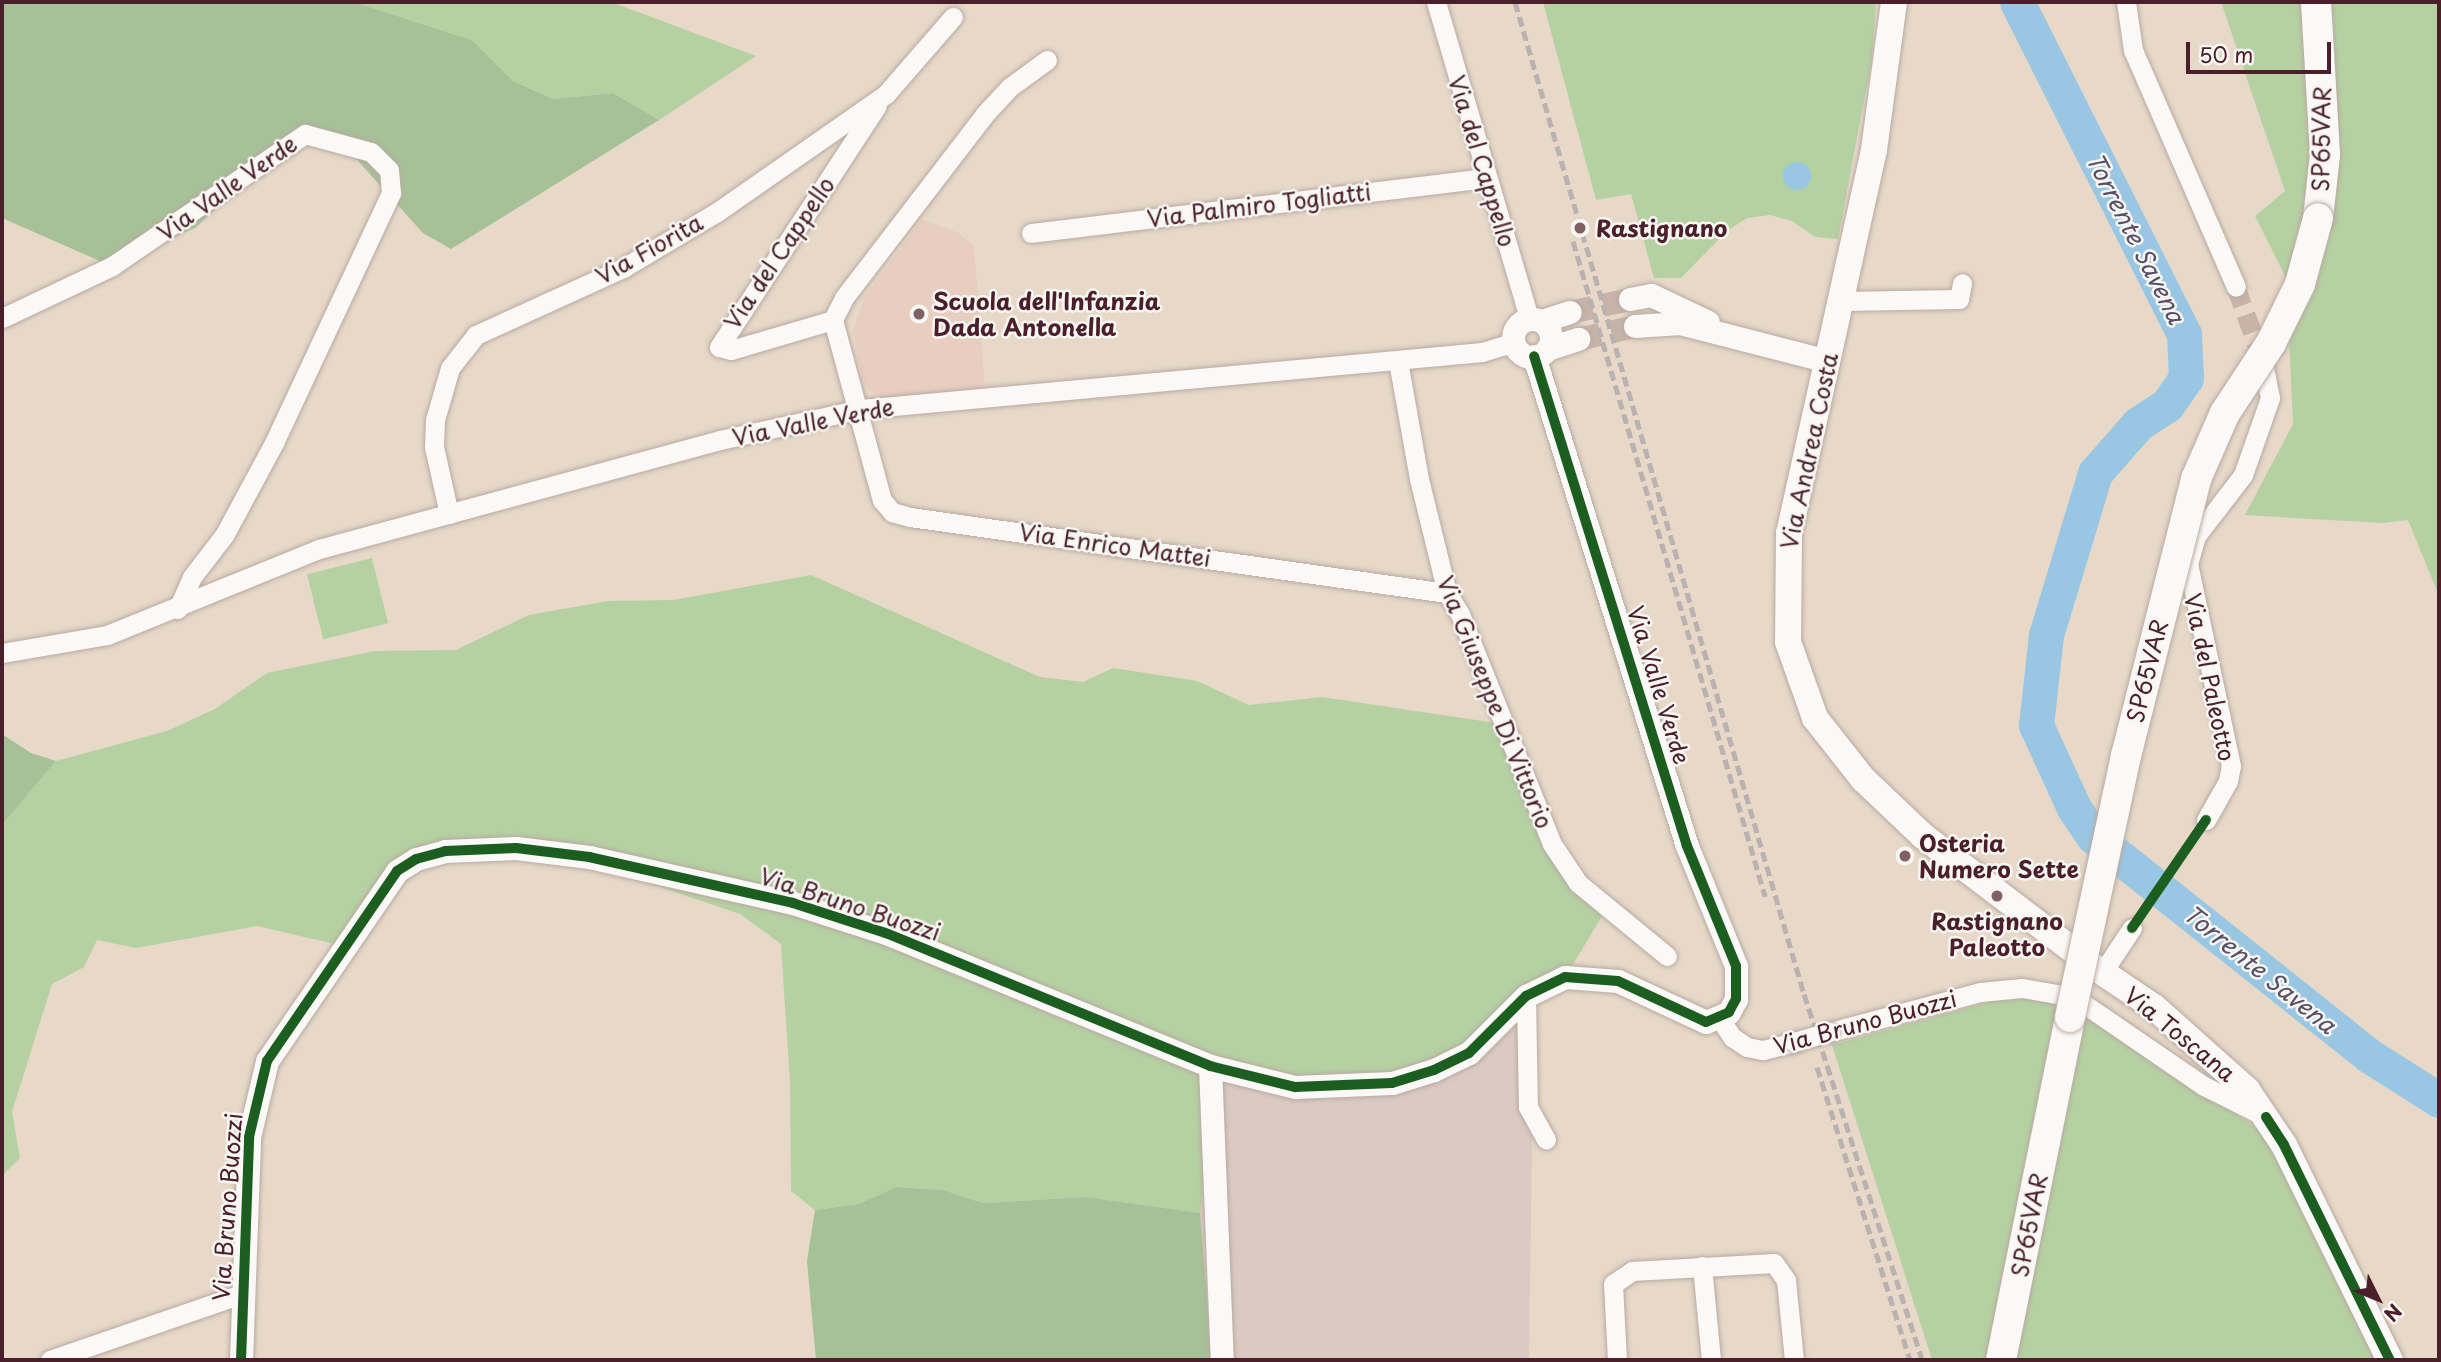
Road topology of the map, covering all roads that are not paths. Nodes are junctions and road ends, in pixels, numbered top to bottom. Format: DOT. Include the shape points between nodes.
graph roads {
  1 [pos="1436,2"];
  2 [pos="1894,2"];
  3 [pos="2126,2"];
  4 [pos="2316,2"];
  5 [pos="953,17"];
  6 [pos="1047,60"];
  7 [pos="886,94"];
  8 [pos="1487,178"];
  9 [pos="1031,233"];
  10 [pos="1962,284"];
  11 [pos="2236,287"];
  12 [pos="1630,299"];
  13 [pos="1842,301"];
  14 [pos="1570,312"];
  15 [pos="2,318"];
  16 [pos="833,320"];
  17 [pos="1536,320"];
  18 [pos="1635,326"];
  19 [pos="1726,332"];
  20 [pos="1578,339"];
  21 [pos="1514,342"];
  22 [pos="1541,353"];
  23 [pos="1398,360"];
  24 [pos="1828,360"];
  25 [pos="2264,366"];
  26 [pos="861,408"];
  27 [pos="449,514"];
  28 [pos="1447,593"];
  29 [pos="178,609"];
  30 [pos="2,653"];
  31 [pos="2206,820"];
  32 [pos="2132,928"];
  33 [pos="1667,956"];
  34 [pos="2089,963"];
  35 [pos="1526,996"];
  36 [pos="2074,1006"];
  37 [pos="1720,1019"];
  38 [pos="1210,1066"];
  39 [pos="2266,1117"];
  40 [pos="1546,1139"];
  41 [pos="1702,1266"];
  42 [pos="242,1294"];
  43 [pos="50,1360"];
  44 [pos="241,1360"];
  45 [pos="1223,1360"];
  46 [pos="1617,1360"];
  47 [pos="1711,1360"];
  48 [pos="1794,1360"];
  49 [pos="2001,1360"];
  50 [pos="2390,1360"];
  1 -- 8 [label="street, Via del Cappello"];
  2 -- 13 [label="main road, Via Andrea Costa" via="1880,119"];
  3 -- 11 [label="street" via="2133,50"];
  4 -- 36 [label="main road, SP65VAR, bridge" via="2325,155 2318,218 2300,284 2271,343 2225,413 2196,479 2126,756"];
  5 -- 7 [label="street, Via Fiorita"];
  6 -- 16 [label="street" via="1010,87 985,114 844,298"];
  7 -- 16 [label="street, Via del Cappello" via="719,347 731,349"];
  7 -- 27 [label="street, Via Fiorita" via="717,212 623,268 476,335 450,368 435,420 434,447"];
  8 -- 9 [label="street, Via Palmiro Togliatti"];
  8 -- 17 [label="street, Via del Cappello"];
  10 -- 13 [label="street" via="1959,299"];
  12 -- 19 [label="street" via="1651,295 1676,303"];
  13 -- 24 [label="main road, Via Andrea Costa"];
  14 -- 17 [label="street"];
  15 -- 29 [label="street, Via Valle Verde" via="112,266 305,134 371,152 389,170 391,193 285,421 246,498 192,577"];
  16 -- 26 [label="street"];
  17 -- 21 [label="street" via="1519,325"];
  17 -- 22 [label="street, Via Valle Verde" via="1550,331"];
  18 -- 19 [label="street" via="1681,323"];
  19 -- 24 [label="street"];
  20 -- 22 [label="street"];
  21 -- 22 [label="street" via="1519,351"];
  21 -- 23 [label="street, Via Valle Verde" via="1482,352"];
  22 -- 37 [label="street, Via Valle Verde" via="1687,846 1736,966 1736,999"];
  23 -- 26 [label="street, Via Valle Verde"];
  23 -- 28 [label="street, Via Giuseppe Di Vittorio" via="1419,479"];
  24 -- 34 [label="main road, Via Andrea Costa" via="1789,533 1785,574 1788,642 1803,695 1834,746 1890,806 1969,873"];
  25 -- 31 [label="street, Via del Paleotto" via="2270,398 2243,475 2196,536 2188,564 2231,766 2228,781"];
  26 -- 27 [label="street, Via Valle Verde" via="720,440"];
  26 -- 28 [label="street, Via Enrico Mattei" via="882,500 892,512"];
  27 -- 29 [label="street, Via Valle Verde" via="319,549"];
  28 -- 33 [label="street, Via Giuseppe Di Vittorio" via="1460,614 1561,862 1617,918"];
  29 -- 30 [label="street, Via Valle Verde" via="107,635"];
  32 -- 34 [label="street"];
  34 -- 39 [label="main road, Via Toscana" via="2154,1007 2218,1062"];
  35 -- 37 [label="street, Via Bruno Buozzi" via="1551,980 1599,978 1618,981 1692,1017"];
  35 -- 38 [label="street, Via Bruno Buozzi" via="1469,1053 1392,1083 1296,1087"];
  35 -- 40 [label="street" via="1528,1107"];
  36 -- 37 [label="street, Via Bruno Buozzi, bridge" via="2022,988 1980,992 1763,1050 1732,1037"];
  36 -- 39 [label="street, Via Bruno Buozzi" via="2204,1086"];
  36 -- 49 [label="main road, SP65VAR"];
  38 -- 42 [label="street, Via Bruno Buozzi" via="886,933 793,904 589,857 516,848 445,851 415,859 397,872 267,1061 249,1137"];
  38 -- 45 [label="street"];
  39 -- 50 [label="main road, Via Toscana"];
  41 -- 46 [label="street" via="1632,1271 1613,1284"];
  41 -- 47 [label="street"];
  41 -- 48 [label="street" via="1774,1263 1786,1280"];
  42 -- 43 [label="street"];
  42 -- 44 [label="street, Via Bruno Buozzi"];
}
